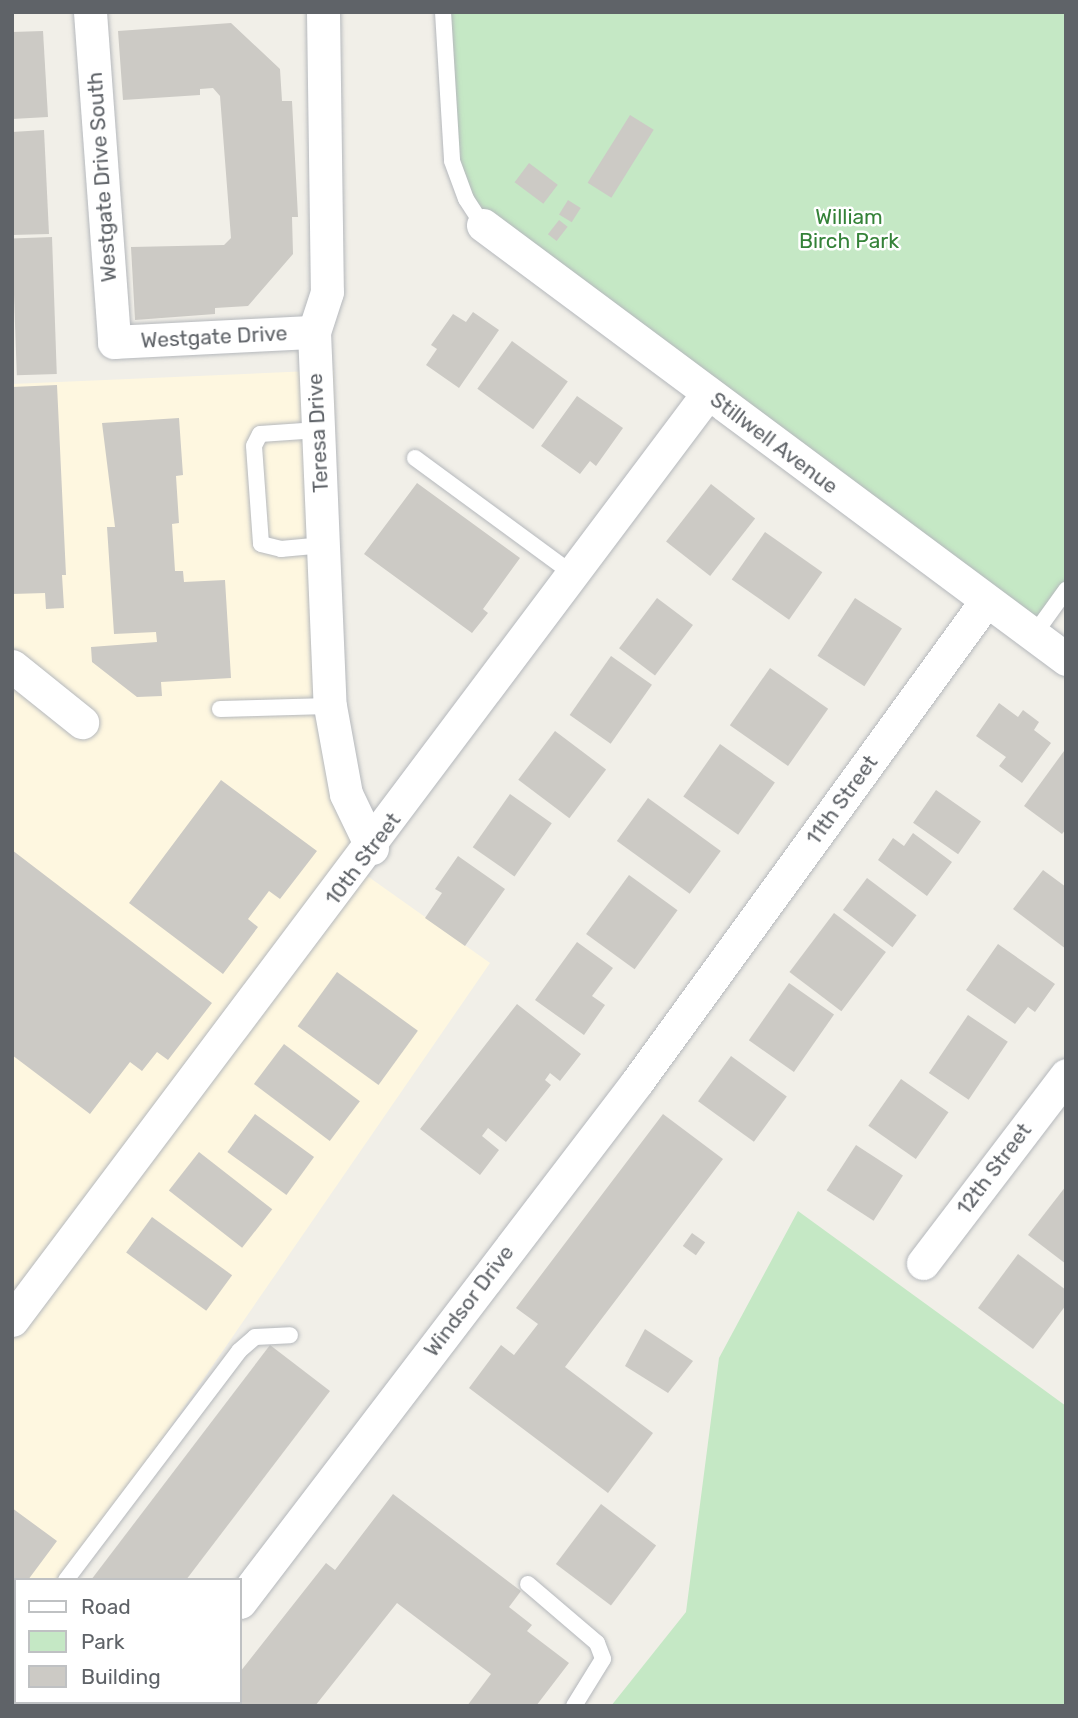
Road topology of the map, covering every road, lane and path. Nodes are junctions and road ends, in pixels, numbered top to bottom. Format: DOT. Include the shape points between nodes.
graph roads {
  1 [pos="90,12"];
  2 [pos="323,12"];
  3 [pos="443,12"];
  4 [pos="483,225"];
  5 [pos="314,332"];
  6 [pos="114,342"];
  7 [pos="708,393"];
  8 [pos="318,430"];
  9 [pos="415,458"];
  10 [pos="324,545"];
  11 [pos="574,575"];
  12 [pos="1066,590"];
  13 [pos="986,601"];
  14 [pos="1033,636"];
  15 [pos="1066,659"];
  16 [pos="12,666"];
  17 [pos="330,706"];
  18 [pos="220,709"];
  19 [pos="82,722"];
  20 [pos="372,848"];
  21 [pos="697,999"];
  22 [pos="1066,1075"];
  23 [pos="923,1263"];
  24 [pos="12,1320"];
  25 [pos="290,1335"];
  26 [pos="68,1578"];
  27 [pos="528,1584"];
  28 [pos="242,1599"];
  29 [pos="574,1706"];
  1 -- 6 [label="street, Westgate Drive South"];
  2 -- 5 [label="street, Teresa Drive" via="327,292"];
  3 -- 4 [label="lane" via="452,161 466,199"];
  4 -- 7 [label="street, Stillwell Avenue"];
  5 -- 6 [label="street, Westgate Drive"];
  5 -- 8 [label="street, Teresa Drive"];
  7 -- 11 [label="street, 10th Street"];
  7 -- 13 [label="street, Stillwell Avenue"];
  8 -- 10 [label="street, Teresa Drive"];
  8 -- 10 [label="lane" via="260,434 254,446 261,544 281,549"];
  9 -- 11 [label="lane"];
  10 -- 17 [label="street, Teresa Drive"];
  11 -- 20 [label="street, 10th Street"];
  12 -- 14 [label="lane"];
  13 -- 14 [label="street, Stillwell Avenue"];
  13 -- 21 [label="street, 11th Street"];
  14 -- 15 [label="street, Stillwell Avenue"];
  16 -- 19 [label="street"];
  17 -- 18 [label="lane"];
  17 -- 20 [label="street, Teresa Drive" via="346,794"];
  20 -- 24 [label="street, 10th Street"];
  21 -- 28 [label="street, Windsor Drive"];
  22 -- 23 [label="street, 12th Street"];
  25 -- 26 [label="lane" via="255,1337 239,1351"];
  27 -- 29 [label="lane" via="597,1643 603,1659"];
}
